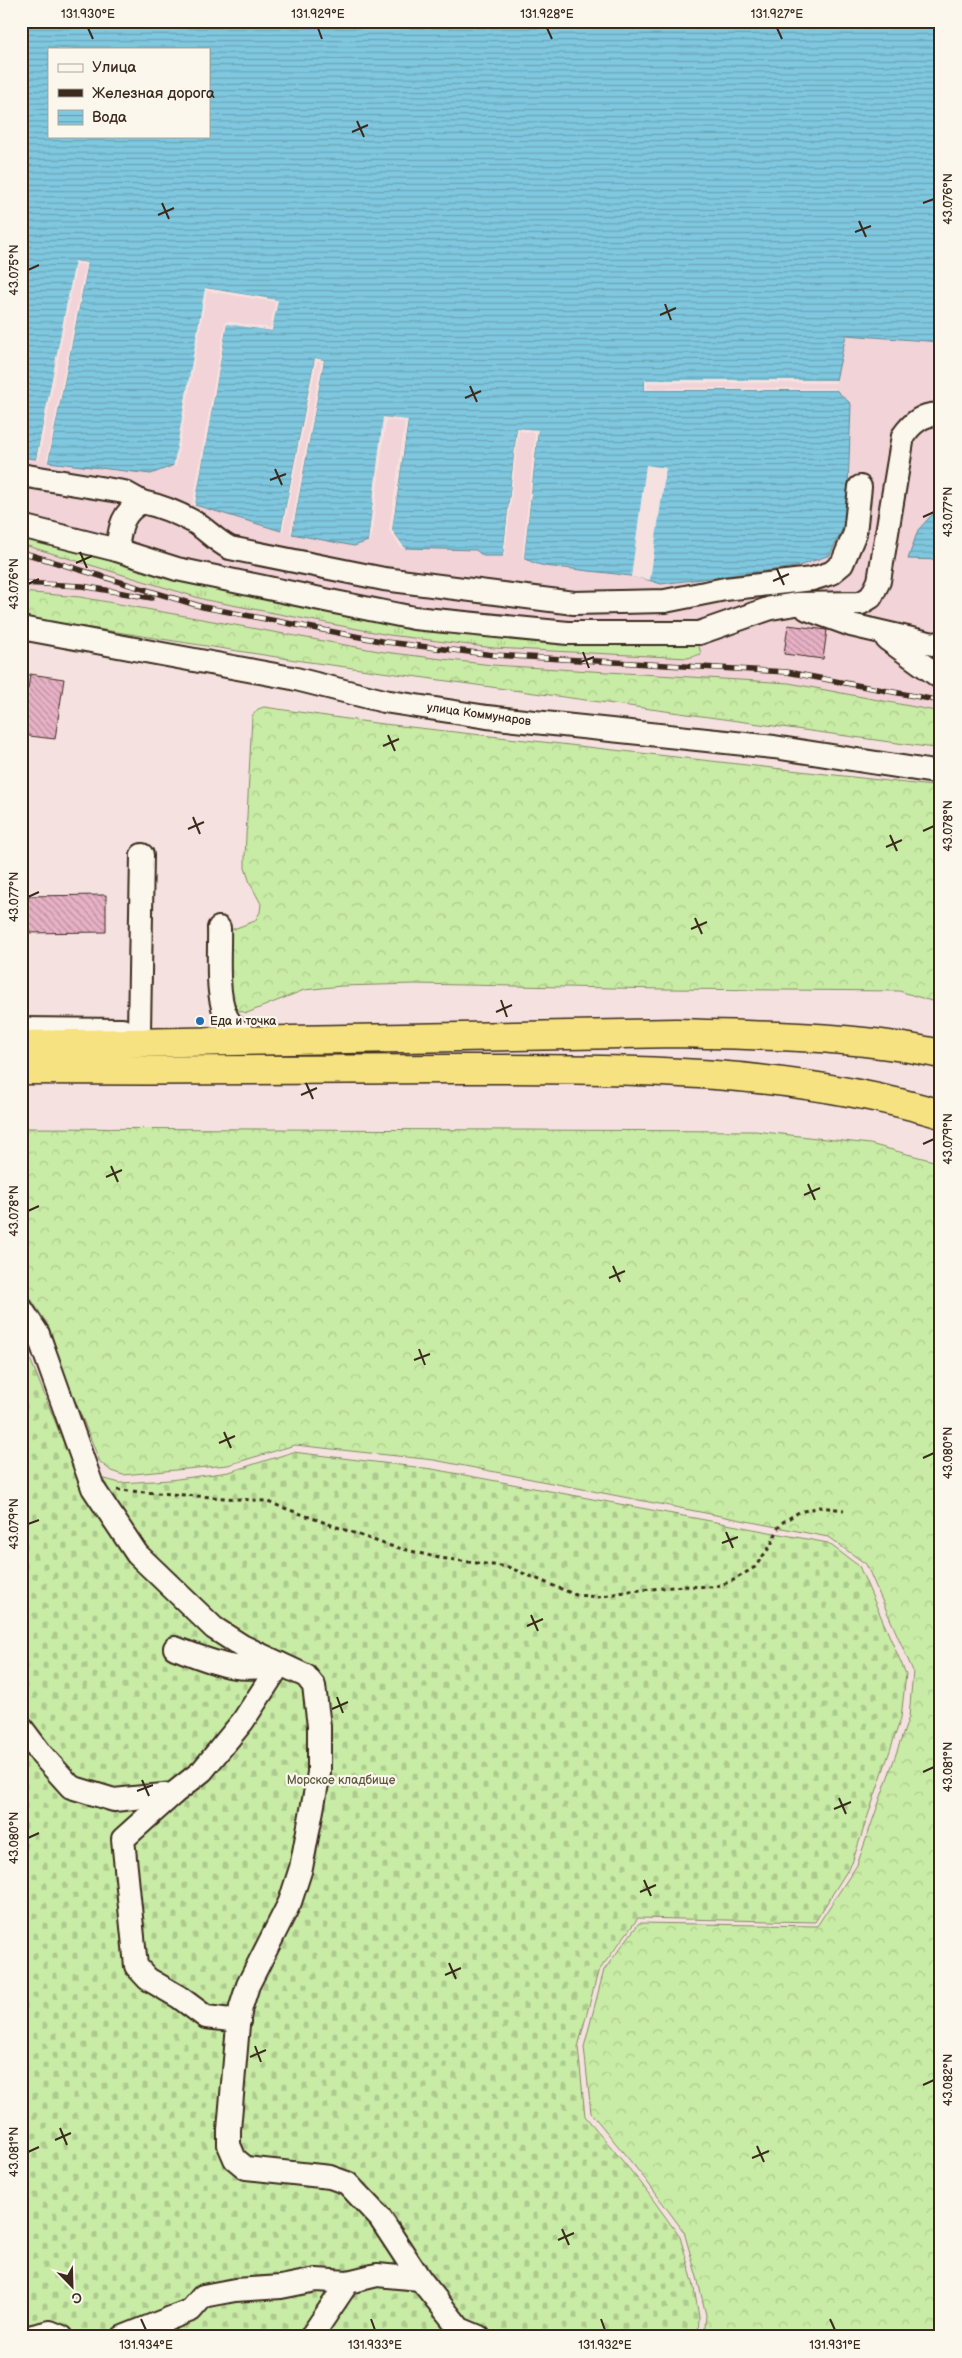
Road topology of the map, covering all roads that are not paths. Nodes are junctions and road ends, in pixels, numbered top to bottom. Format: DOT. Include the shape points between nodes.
graph roads {
  1 [pos="941,415"];
  2 [pos="21,475"];
  3 [pos="860,487"];
  4 [pos="142,502"];
  5 [pos="21,526"];
  6 [pos="116,550"];
  7 [pos="796,604"];
  8 [pos="21,628"];
  9 [pos="878,633"];
  10 [pos="941,643"];
  11 [pos="941,678"];
  12 [pos="941,773"];
  13 [pos="142,855"];
  14 [pos="219,928"];
  15 [pos="21,1029"];
  16 [pos="139,1031"];
  17 [pos="248,1037"];
  18 [pos="21,1045"];
  19 [pos="941,1054"];
  20 [pos="21,1070"];
  21 [pos="941,1114"];
  22 [pos="21,1308"];
  23 [pos="175,1648"];
  24 [pos="280,1664"];
  25 [pos="21,1727"];
  26 [pos="173,1794"];
  27 [pos="114,1800"];
  28 [pos="123,1839"];
  29 [pos="239,2021"];
  30 [pos="420,2279"];
  31 [pos="348,2282"];
  32 [pos="29,2337"];
  33 [pos="62,2337"];
  34 [pos="123,2337"];
  35 [pos="311,2337"];
  36 [pos="479,2337"];
  1 -- 7 [label="street" via="916,420 903,436 879,581 871,597 860,603"];
  2 -- 4 [label="street" via="124,492"];
  3 -- 4 [label="street" via="855,533 842,564 831,574 665,601 574,603 384,579 230,548 196,523 164,507"];
  4 -- 6 [label="street" via="130,508 122,521"];
  5 -- 6 [label="street"];
  6 -- 7 [label="street" via="177,569 414,618 568,633 699,633 771,608"];
  7 -- 9 [label="street"];
  8 -- 12 [label="street, улица Коммунаров" via="292,678 384,700 487,717 774,747"];
  9 -- 10 [label="street"];
  9 -- 11 [label="street"];
  13 -- 16 [label="street"];
  14 -- 17 [label="street" via="222,1005 228,1019"];
  15 -- 16 [label="street"];
  16 -- 17 [label="street"];
  17 -- 18 [label="highway"];
  17 -- 19 [label="highway" via="685,1034 849,1041 910,1047"];
  20 -- 21 [label="highway" via="675,1071 845,1090"];
  22 -- 24 [label="street" via="38,1334 94,1488 137,1554 214,1628"];
  23 -- 24 [label="street" via="240,1669"];
  24 -- 26 [label="street" via="243,1721 202,1771"];
  24 -- 29 [label="street" via="306,1676 314,1686 319,1726 319,1772 301,1868 290,1902 248,1985"];
  25 -- 27 [label="street" via="71,1787"];
  26 -- 27 [label="street"];
  26 -- 28 [label="street"];
  27 -- 28 [label="street"];
  28 -- 29 [label="street" via="136,1966 148,1979 206,2017"];
  29 -- 30 [label="street" via="229,2130 230,2145 236,2159 246,2168 330,2177 347,2183 380,2218"];
  30 -- 31 [label="street" via="377,2275"];
  30 -- 36 [label="street" via="460,2329"];
  31 -- 34 [label="street" via="316,2280 203,2296 191,2310"];
  31 -- 35 [label="street"];
  32 -- 33 [label="street" via="50,2332"];
}
